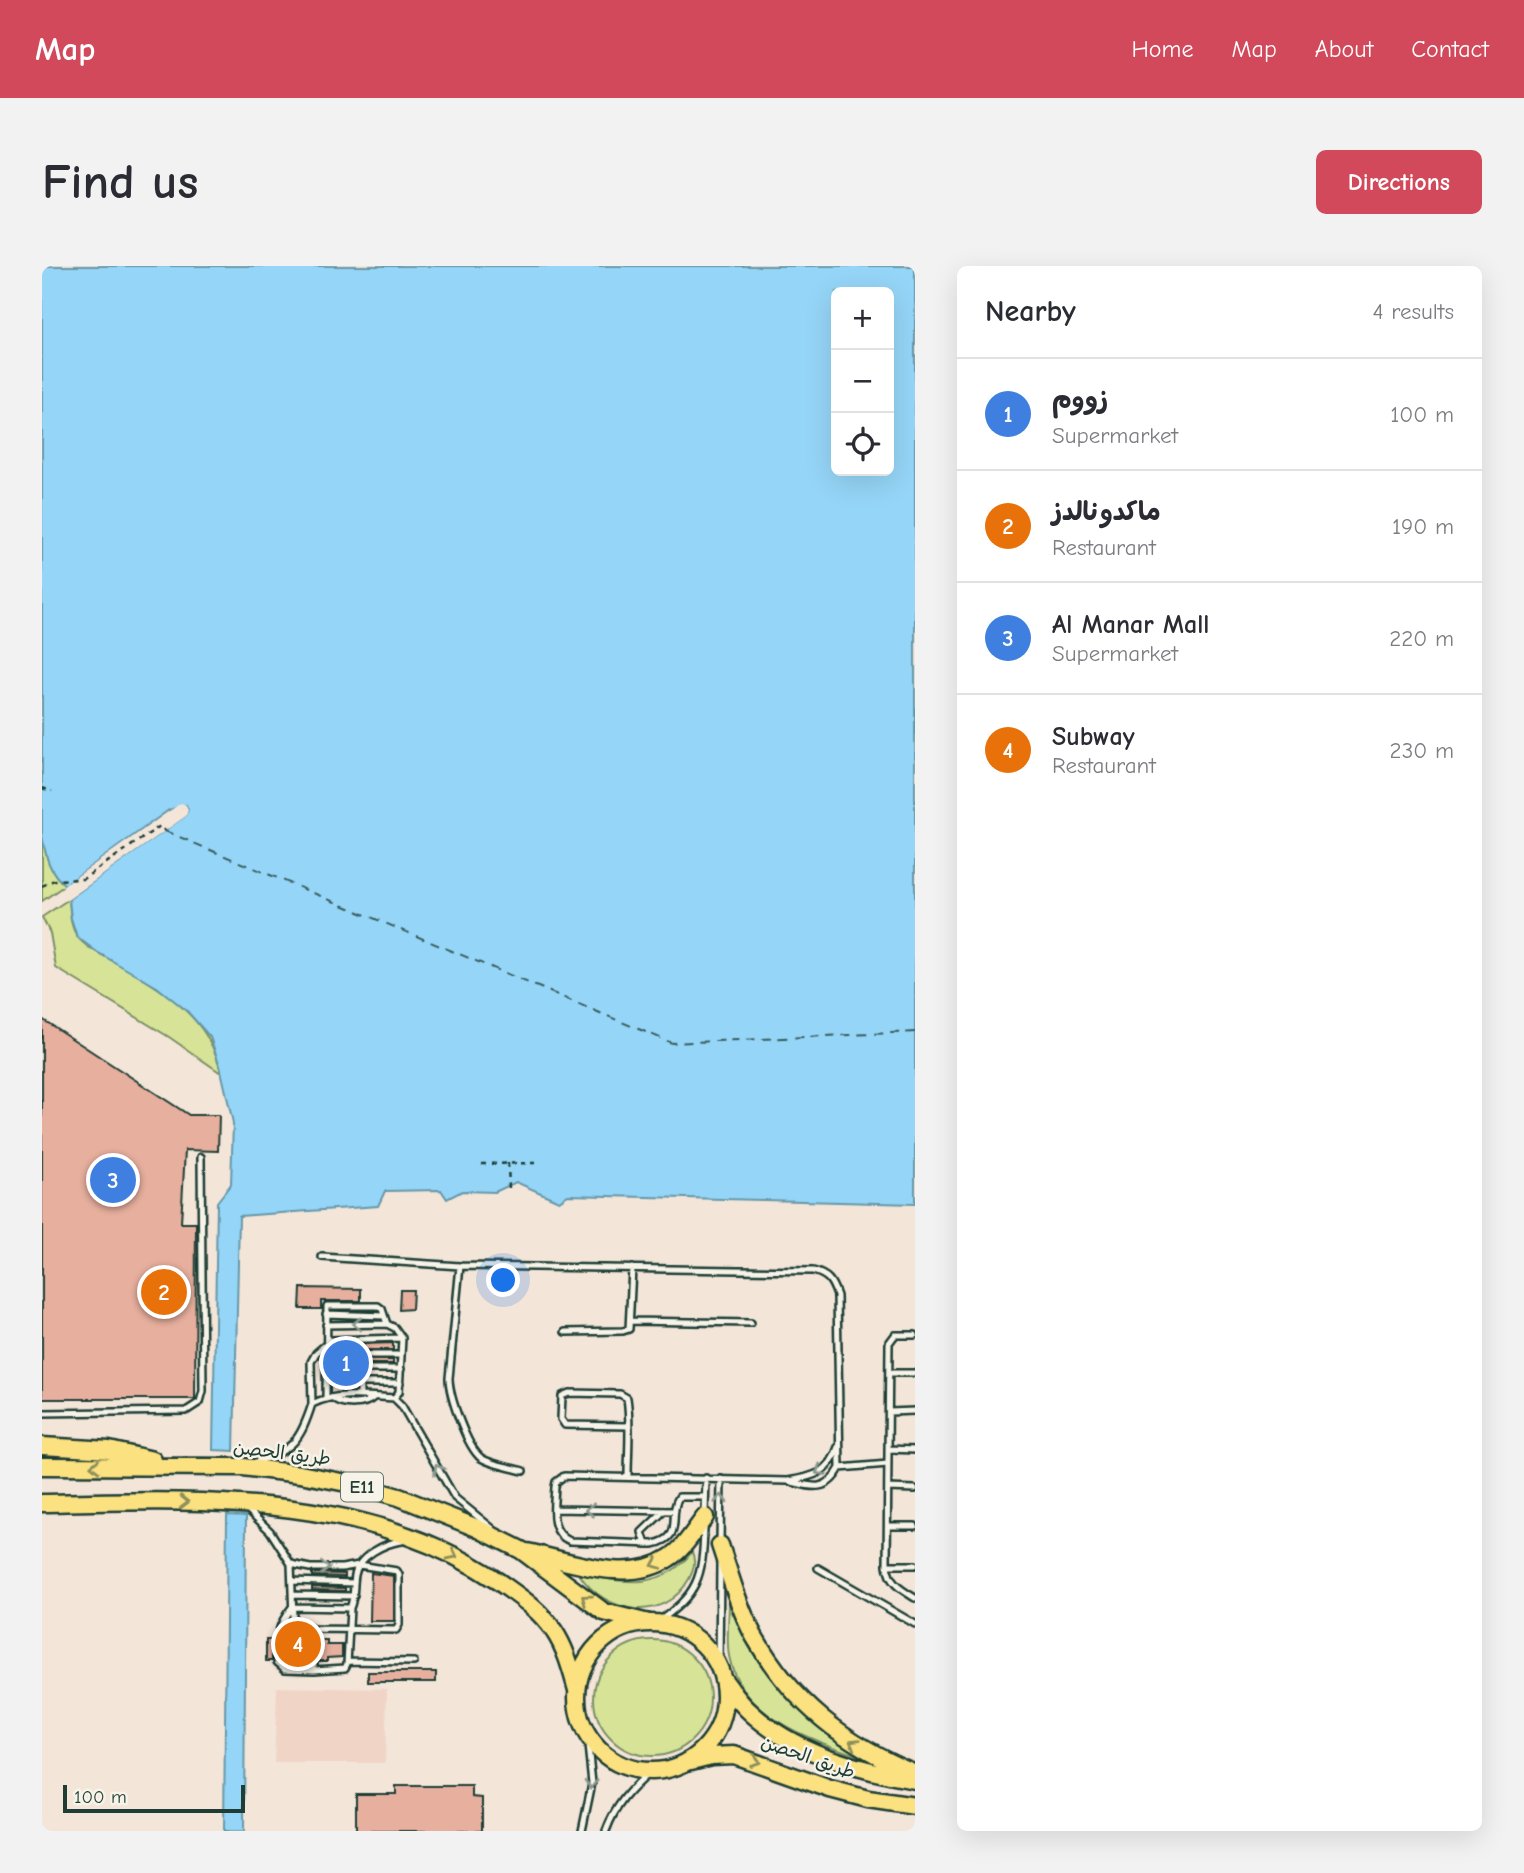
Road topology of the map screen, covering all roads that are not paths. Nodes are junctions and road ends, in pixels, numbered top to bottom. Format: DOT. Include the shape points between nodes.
graph roads {
  1 [pos="201,1157"];
  2 [pos="322,1258"];
  3 [pos="460,1266"];
  4 [pos="632,1268"];
  5 [pos="631,1321"];
  6 [pos="751,1323"];
  7 [pos="387,1324"];
  8 [pos="326,1325"];
  9 [pos="565,1332"];
  10 [pos="915,1335"];
  11 [pos="402,1338"];
  12 [pos="359,1339"];
  13 [pos="327,1343"];
  14 [pos="401,1354"];
  15 [pos="359,1355"];
  16 [pos="359,1369"];
  17 [pos="401,1369"];
  18 [pos="889,1373"];
  19 [pos="915,1373"];
  20 [pos="360,1383"];
  21 [pos="400,1383"];
  22 [pos="360,1396"];
  23 [pos="374,1397"];
  24 [pos="329,1398"];
  25 [pos="394,1398"];
  26 [pos="312,1404"];
  27 [pos="915,1411"];
  28 [pos="889,1412"];
  29 [pos="42,1413"];
  30 [pos="628,1426"];
  31 [pos="839,1444"];
  32 [pos="42,1446"];
  33 [pos="888,1449"];
  34 [pos="915,1450"];
  35 [pos="888,1464"];
  36 [pos="42,1466"];
  37 [pos="172,1466"];
  38 [pos="243,1467"];
  39 [pos="840,1468"];
  40 [pos="523,1471"];
  41 [pos="628,1477"];
  42 [pos="706,1478"];
  43 [pos="721,1479"];
  44 [pos="788,1481"];
  45 [pos="888,1488"];
  46 [pos="915,1489"];
  47 [pos="705,1497"];
  48 [pos="42,1503"];
  49 [pos="242,1503"];
  50 [pos="554,1509"];
  51 [pos="664,1511"];
  52 [pos="675,1511"];
  53 [pos="705,1517"];
  54 [pos="888,1526"];
  55 [pos="915,1526"];
  56 [pos="419,1539"];
  57 [pos="646,1544"];
  58 [pos="720,1545"];
  59 [pos="521,1550"];
  60 [pos="291,1564"];
  61 [pos="887,1564"];
  62 [pos="359,1565"];
  63 [pos="915,1565"];
  64 [pos="818,1568"];
  65 [pos="292,1581"];
  66 [pos="354,1583"];
  67 [pos="292,1595"];
  68 [pos="354,1596"];
  69 [pos="915,1598"];
  70 [pos="292,1607"];
  71 [pos="350,1608"];
  72 [pos="652,1624"];
  73 [pos="915,1624"];
  74 [pos="313,1629"];
  75 [pos="348,1629"];
  76 [pos="347,1661"];
  77 [pos="414,1662"];
  78 [pos="314,1670"];
  79 [pos="721,1672"];
  80 [pos="577,1690"];
  81 [pos="587,1736"];
  82 [pos="688,1761"];
  83 [pos="650,1772"];
  84 [pos="915,1773"];
  85 [pos="915,1780"];
  86 [pos="915,1806"];
  87 [pos="582,1831"];
  88 [pos="606,1831"];
  1 -- 29 [label="lane" via="200,1402 186,1411"];
  2 -- 3 [label="lane"];
  3 -- 4 [label="lane"];
  3 -- 40 [label="lane" via="451,1395 481,1458"];
  4 -- 5 [label="lane"];
  4 -- 31 [label="lane" via="813,1271 831,1279 837,1296"];
  5 -- 6 [label="lane"];
  5 -- 9 [label="lane" via="626,1331"];
  7 -- 8 [label="lane, one-way"];
  7 -- 8 [label="lane" via="382,1309 372,1305 330,1305"];
  7 -- 11 [label="lane"];
  8 -- 13 [label="lane"];
  10 -- 18 [label="lane" via="898,1334 890,1340"];
  11 -- 12 [label="lane"];
  11 -- 14 [label="lane"];
  12 -- 13 [label="lane"];
  12 -- 15 [label="lane"];
  13 -- 24 [label="lane"];
  13 -- 26 [label="lane" via="311,1362"];
  14 -- 15 [label="lane"];
  14 -- 17 [label="lane"];
  15 -- 16 [label="lane"];
  16 -- 17 [label="lane"];
  16 -- 20 [label="lane"];
  17 -- 21 [label="lane"];
  18 -- 19 [label="lane"];
  18 -- 28 [label="lane"];
  20 -- 21 [label="lane"];
  20 -- 22 [label="lane"];
  21 -- 25 [label="lane"];
  22 -- 23 [label="lane"];
  22 -- 24 [label="lane"];
  23 -- 24 [label="lane" via="366,1403"];
  23 -- 25 [label="lane"];
  24 -- 26 [label="lane"];
  59 -- 25 [label="lane, one-way" via="455,1498"];
  26 -- 38 [label="lane" via="293,1445"];
  27 -- 28 [label="lane"];
  28 -- 33 [label="lane"];
  30 -- 30 [label="lane" via="628,1400 623,1394 562,1396 565,1425"];
  30 -- 41 [label="lane"];
  31 -- 39 [label="lane"];
  31 -- 44 [label="lane, one-way" via="823,1472"];
  32 -- 37 [label="main road" via="117,1451"];
  33 -- 34 [label="lane"];
  33 -- 35 [label="lane"];
  35 -- 39 [label="lane"];
  35 -- 45 [label="lane"];
  37 -- 36 [label="main road, طريق الحصن / E11, one-way"];
  37 -- 38 [label="main road, طريق الحصن / E11"];
  38 -- 59 [label="main road, طريق الحصن / E11" via="300,1474 400,1497"];
  39 -- 44 [label="lane" via="819,1487"];
  41 -- 42 [label="lane"];
  41 -- 50 [label="lane" via="564,1476 556,1482"];
  42 -- 43 [label="lane"];
  42 -- 47 [label="lane"];
  43 -- 44 [label="lane"];
  58 -- 43 [label="lane, one-way"];
  45 -- 46 [label="lane"];
  45 -- 54 [label="lane"];
  47 -- 52 [label="lane" via="680,1497"];
  47 -- 53 [label="lane"];
  48 -- 49 [label="main road, E11, one-way"];
  49 -- 56 [label="main road, E11" via="311,1512"];
  49 -- 60 [label="lane" via="270,1531"];
  51 -- 50 [label="lane, one-way"];
  50 -- 57 [label="lane" via="557,1531 570,1541"];
  51 -- 52 [label="lane"];
  51 -- 57 [label="lane" via="642,1532"];
  52 -- 57 [label="lane" via="671,1535"];
  53 -- 59 [label="main road, one-way" via="671,1557 651,1567 604,1568"];
  53 -- 72 [label="lane" via="703,1560 696,1584 685,1600"];
  54 -- 55 [label="lane"];
  54 -- 61 [label="lane"];
  56 -- 62 [label="lane" via="376,1549"];
  56 -- 80 [label="main road, E11, one-way" via="476,1566 534,1607 569,1660"];
  58 -- 79 [label="lane"];
  84 -- 58 [label="main road, one-way" via="841,1735 777,1672 754,1634"];
  72 -- 59 [label="main road, طريق الحصن / E11, one-way" via="604,1612"];
  60 -- 62 [label="lane, one-way" via="310,1569"];
  60 -- 65 [label="lane"];
  61 -- 63 [label="lane"];
  61 -- 69 [label="lane" via="894,1584"];
  62 -- 66 [label="lane"];
  62 -- 75 [label="lane" via="397,1571 399,1625 390,1631"];
  64 -- 73 [label="lane"];
  65 -- 66 [label="lane"];
  65 -- 67 [label="lane"];
  66 -- 68 [label="lane"];
  67 -- 68 [label="lane"];
  67 -- 70 [label="lane"];
  68 -- 71 [label="lane"];
  70 -- 71 [label="lane"];
  70 -- 74 [label="lane" via="298,1624"];
  70 -- 78 [label="lane" via="277,1633 277,1662 285,1669"];
  71 -- 75 [label="lane"];
  72 -- 79 [label="main road" via="678,1628 694,1637 708,1649"];
  72 -- 80 [label="main road" via="614,1633 596,1647 583,1667"];
  74 -- 75 [label="lane"];
  74 -- 78 [label="lane"];
  75 -- 76 [label="lane"];
  76 -- 77 [label="lane"];
  76 -- 78 [label="lane" via="341,1670"];
  79 -- 82 [label="main road" via="725,1703 719,1726 707,1746"];
  79 -- 85 [label="main road, طريق الحصن" via="746,1709 775,1732 849,1765"];
  80 -- 81 [label="main road" via="578,1714"];
  81 -- 83 [label="main road" via="603,1754"];
  81 -- 87 [label="lane, one-way" via="592,1783"];
  82 -- 83 [label="main road"];
  82 -- 86 [label="main road, طريق الحصن, one-way" via="734,1755 830,1789"];
  83 -- 88 [label="lane" via="619,1803"];
}
